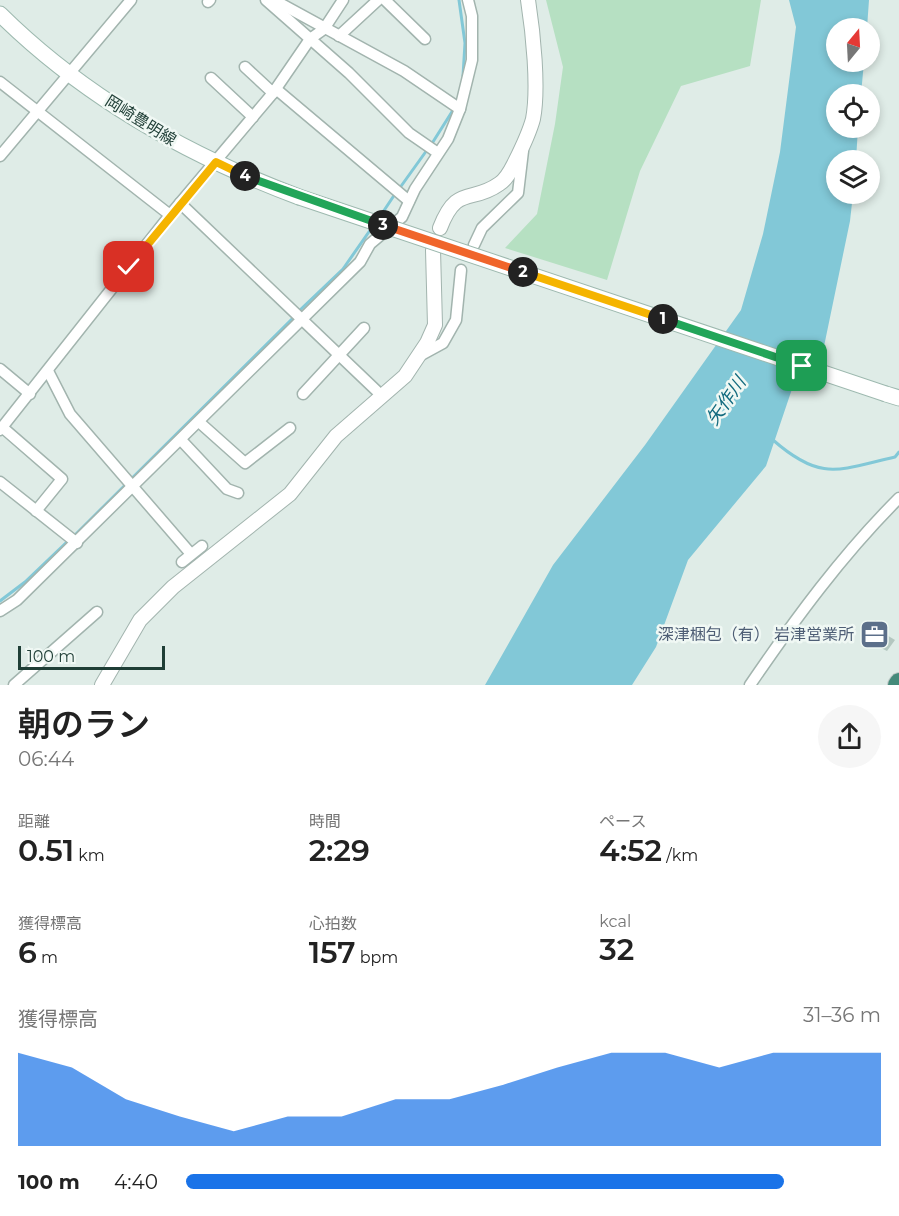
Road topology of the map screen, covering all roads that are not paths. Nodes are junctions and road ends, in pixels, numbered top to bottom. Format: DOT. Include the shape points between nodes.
graph roads {
  1 [pos="131,0"];
  2 [pos="266,0"];
  3 [pos="273,0"];
  4 [pos="343,0"];
  5 [pos="385,0"];
  6 [pos="468,0"];
  7 [pos="528,0"];
  8 [pos="373,2"];
  9 [pos="0,14"];
  10 [pos="324,29"];
  11 [pos="339,36"];
  12 [pos="310,39"];
  13 [pos="425,39"];
  14 [pos="245,67"];
  15 [pos="70,73"];
  16 [pos="211,78"];
  17 [pos="0,82"];
  18 [pos="275,91"];
  19 [pos="460,109"];
  20 [pos="36,112"];
  21 [pos="253,117"];
  22 [pos="524,145"];
  23 [pos="438,153"];
  24 [pos="0,156"];
  25 [pos="216,162"];
  26 [pos="409,201"];
  27 [pos="180,203"];
  28 [pos="170,215"];
  29 [pos="440,228"];
  30 [pos="474,244"];
  31 [pos="433,250"];
  32 [pos="460,270"];
  33 [pos="301,320"];
  34 [pos="364,328"];
  35 [pos="340,356"];
  36 [pos="419,356"];
  37 [pos="0,369"];
  38 [pos="48,371"];
  39 [pos="30,394"];
  40 [pos="303,394"];
  41 [pos="381,395"];
  42 [pos="893,396"];
  43 [pos="199,422"];
  44 [pos="1,428"];
  45 [pos="290,428"];
  46 [pos="181,440"];
  47 [pos="0,482"];
  48 [pos="135,487"];
  49 [pos="238,493"];
  50 [pos="899,498"];
  51 [pos="36,511"];
  52 [pos="77,543"];
  53 [pos="202,546"];
  54 [pos="191,554"];
  55 [pos="182,562"];
  56 [pos="0,611"];
  57 [pos="97,612"];
  58 [pos="14,685"];
  59 [pos="102,685"];
  60 [pos="750,685"];
  1 -- 15 [label="street"];
  2 -- 12 [label="street"];
  3 -- 10 [label="street"];
  4 -- 10 [label="street"];
  5 -- 13 [label="street"];
  6 -- 19 [label="street" via="472,60"];
  7 -- 22 [label="street" via="534,98 533,119"];
  8 -- 11 [label="street"];
  9 -- 15 [label="main road, 岡崎豊明線"];
  10 -- 11 [label="street"];
  10 -- 12 [label="street"];
  11 -- 19 [label="street" via="404,70"];
  12 -- 18 [label="street"];
  12 -- 23 [label="street" via="409,133"];
  14 -- 18 [label="street"];
  15 -- 20 [label="street"];
  15 -- 25 [label="main road, 岡崎豊明線" via="135,118"];
  16 -- 21 [label="street"];
  17 -- 20 [label="street"];
  18 -- 21 [label="street"];
  18 -- 26 [label="street"];
  19 -- 23 [label="street"];
  20 -- 24 [label="street"];
  20 -- 28 [label="street"];
  21 -- 25 [label="street"];
  22 -- 29 [label="street" via="499,185 454,202"];
  22 -- 30 [label="street" via="518,193 482,228"];
  23 -- 26 [label="street"];
  25 -- 27 [label="street"];
  25 -- 42 [label="main road, 岡崎豊明線, bridge" via="299,197"];
  26 -- 33 [label="street" via="402,217 370,244 360,262"];
  27 -- 28 [label="street"];
  27 -- 33 [label="street"];
  28 -- 38 [label="street"];
  31 -- 36 [label="street" via="435,325"];
  32 -- 36 [label="street" via="456,320 442,343"];
  33 -- 35 [label="street"];
  33 -- 43 [label="street"];
  34 -- 35 [label="street"];
  35 -- 40 [label="street"];
  35 -- 41 [label="street"];
  36 -- 41 [label="street" via="405,376"];
  37 -- 39 [label="street"];
  38 -- 39 [label="street"];
  38 -- 48 [label="street" via="70,414"];
  39 -- 44 [label="street"];
  41 -- 59 [label="street" via="336,436 290,494 173,587 140,620"];
  43 -- 45 [label="street" via="245,462"];
  43 -- 46 [label="street"];
  44 -- 51 [label="street" via="62,479"];
  46 -- 48 [label="street"];
  46 -- 49 [label="street" via="227,489"];
  47 -- 51 [label="street"];
  48 -- 52 [label="street"];
  48 -- 54 [label="street"];
  50 -- 60 [label="street" via="809,600"];
  51 -- 52 [label="street"];
  52 -- 56 [label="street" via="17,600"];
  53 -- 54 [label="street"];
  54 -- 55 [label="street"];
  57 -- 58 [label="street"];
}
